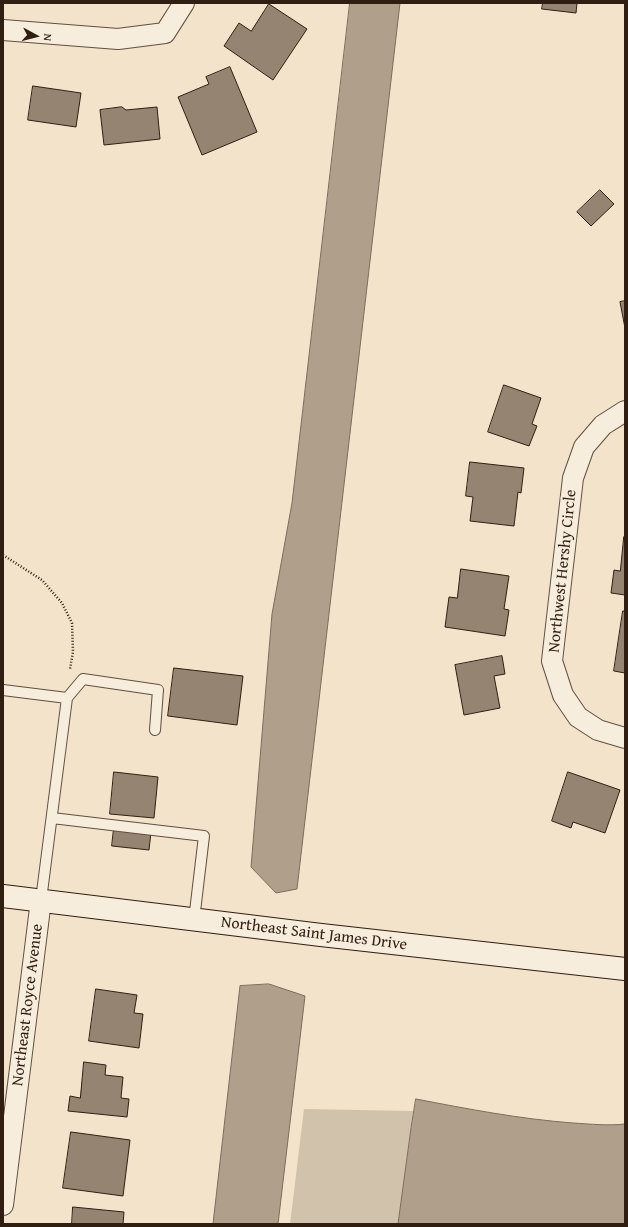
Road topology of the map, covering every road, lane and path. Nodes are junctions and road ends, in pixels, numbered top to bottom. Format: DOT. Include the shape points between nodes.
graph roads {
  1 [pos="184,3"];
  2 [pos="3,30"];
  3 [pos="625,411"];
  4 [pos="3,555"];
  5 [pos="3,690"];
  6 [pos="67,698"];
  7 [pos="155,730"];
  8 [pos="625,738"];
  9 [pos="52,818"];
  10 [pos="3,896"];
  11 [pos="41,900"];
  12 [pos="194,920"];
  13 [pos="625,969"];
  14 [pos="3,1200"];
  1 -- 2 [label="street" via="165,33 118,39"];
  3 -- 8 [label="street, Northwest Hershy Circle" via="603,424 584,447 573,478 552,661 563,695 578,717 598,730"];
  4 -- 6 [label="path" via="42,580 62,603 72,624 73,652"];
  5 -- 6 [label="lane"];
  6 -- 7 [label="lane" via="83,680 158,690"];
  6 -- 9 [label="lane"];
  9 -- 11 [label="lane"];
  9 -- 12 [label="lane" via="204,836"];
  10 -- 11 [label="main road, Northeast Saint James Drive"];
  11 -- 12 [label="main road, Northeast Saint James Drive"];
  11 -- 14 [label="street, Northeast Royce Avenue"];
  12 -- 13 [label="main road, Northeast Saint James Drive"];
}
